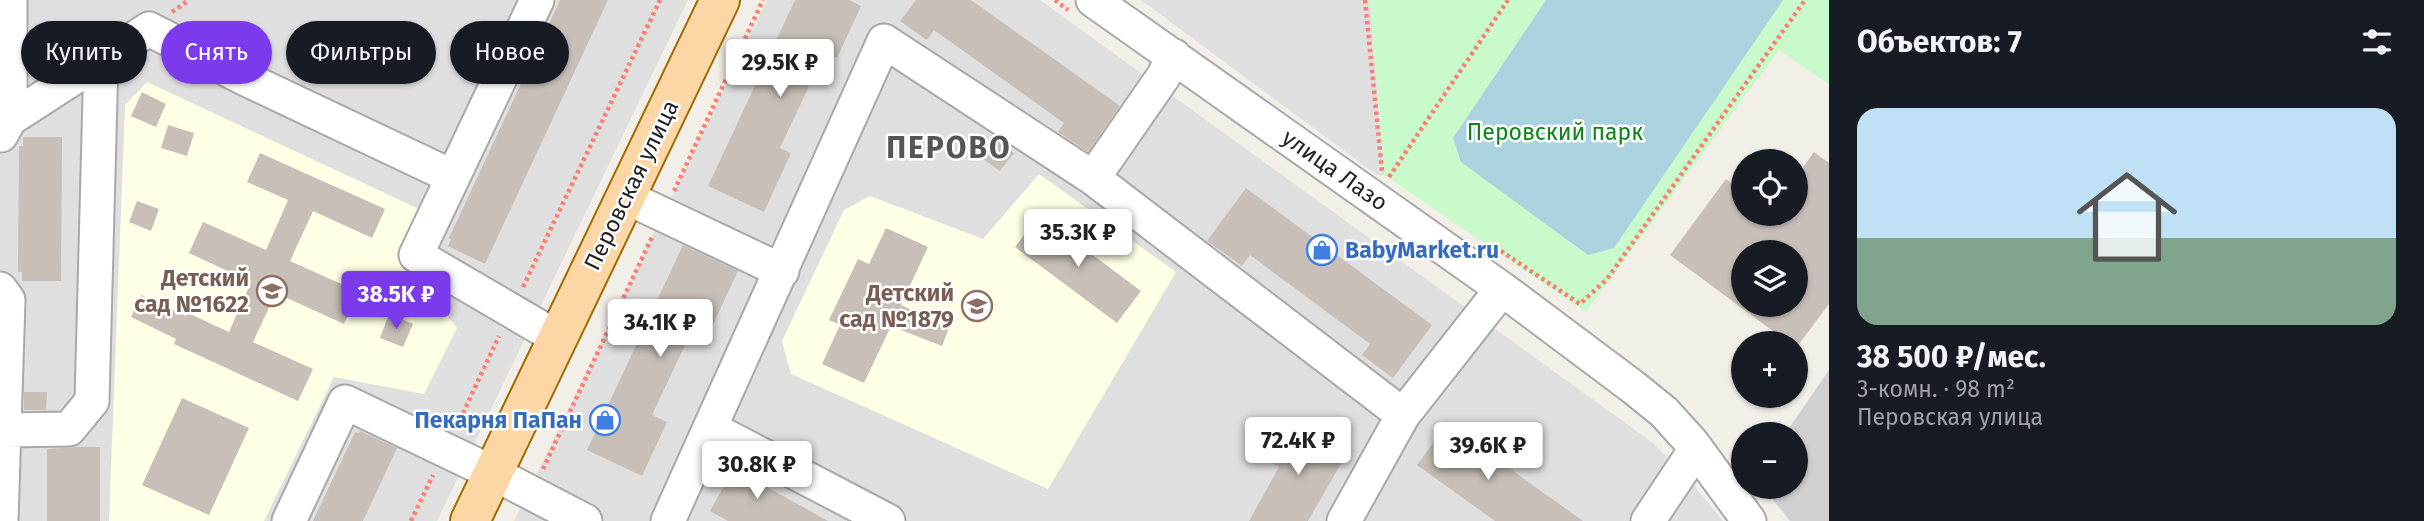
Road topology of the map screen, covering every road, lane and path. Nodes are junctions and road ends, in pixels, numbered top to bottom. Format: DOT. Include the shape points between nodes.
graph roads {
  1 [pos="10,0"];
  2 [pos="537,0"];
  3 [pos="660,0"];
  4 [pos="763,0"];
  5 [pos="1093,0"];
  6 [pos="1365,0"];
  7 [pos="1508,0"];
  8 [pos="1805,0"];
  9 [pos="710,4"];
  10 [pos="147,30"];
  11 [pos="1174,56"];
  12 [pos="66,84"];
  13 [pos="100,84"];
  14 [pos="5,128"];
  15 [pos="1382,174"];
  16 [pos="453,177"];
  17 [pos="1093,178"];
  18 [pos="1401,183"];
  19 [pos="626,197"];
  20 [pos="663,214"];
  21 [pos="1490,244"];
  22 [pos="782,271"];
  23 [pos="0,289"];
  24 [pos="1502,289"];
  25 [pos="512,310"];
  26 [pos="558,338"];
  27 [pos="1403,415"];
  28 [pos="710,428"];
  29 [pos="4,430"];
  30 [pos="1696,449"];
  31 [pos="445,450"];
  32 [pos="493,473"];
  33 [pos="532,493"];
  34 [pos="1,521"];
  35 [pos="289,521"];
  36 [pos="411,521"];
  37 [pos="470,521"];
  38 [pos="585,521"];
  39 [pos="668,521"];
  40 [pos="888,521"];
  41 [pos="1344,521"];
  42 [pos="1647,521"];
  43 [pos="1749,521"];
  1 -- 14 [label="street"];
  2 -- 16 [label="street"];
  3 -- 25 [label="path"];
  4 -- 20 [label="path"];
  5 -- 11 [label="street, улица Лазо"];
  6 -- 15 [label="path"];
  7 -- 18 [label="path" via="1390,176"];
  8 -- 21 [label="path" via="1607,279 1580,304"];
  9 -- 19 [label="main road, Перовская улица"];
  10 -- 16 [label="street"];
  11 -- 17 [label="street"];
  11 -- 24 [label="street, улица Лазо"];
  12 -- 14 [label="street"];
  13 -- 29 [label="street" via="92,401 69,429"];
  16 -- 25 [label="street" via="416,256"];
  17 -- 22 [label="street" via="884,41"];
  17 -- 27 [label="street"];
  19 -- 20 [label="street"];
  19 -- 26 [label="main road, Перовская улица"];
  20 -- 22 [label="street"];
  20 -- 33 [label="path"];
  22 -- 28 [label="street"];
  23 -- 29 [label="street" via="8,300"];
  24 -- 27 [label="street"];
  24 -- 30 [label="street, улица Лазо" via="1664,412"];
  25 -- 26 [label="street"];
  25 -- 31 [label="path"];
  26 -- 32 [label="main road, Перовская улица"];
  27 -- 41 [label="street"];
  28 -- 39 [label="street"];
  28 -- 40 [label="street"];
  29 -- 34 [label="street"];
  30 -- 42 [label="street"];
  30 -- 43 [label="street, улица Лазо"];
  31 -- 32 [label="street"];
  31 -- 35 [label="street" via="345,402"];
  31 -- 36 [label="path"];
  32 -- 33 [label="street"];
  32 -- 37 [label="main road, Перовская улица"];
  33 -- 38 [label="street"];
}
